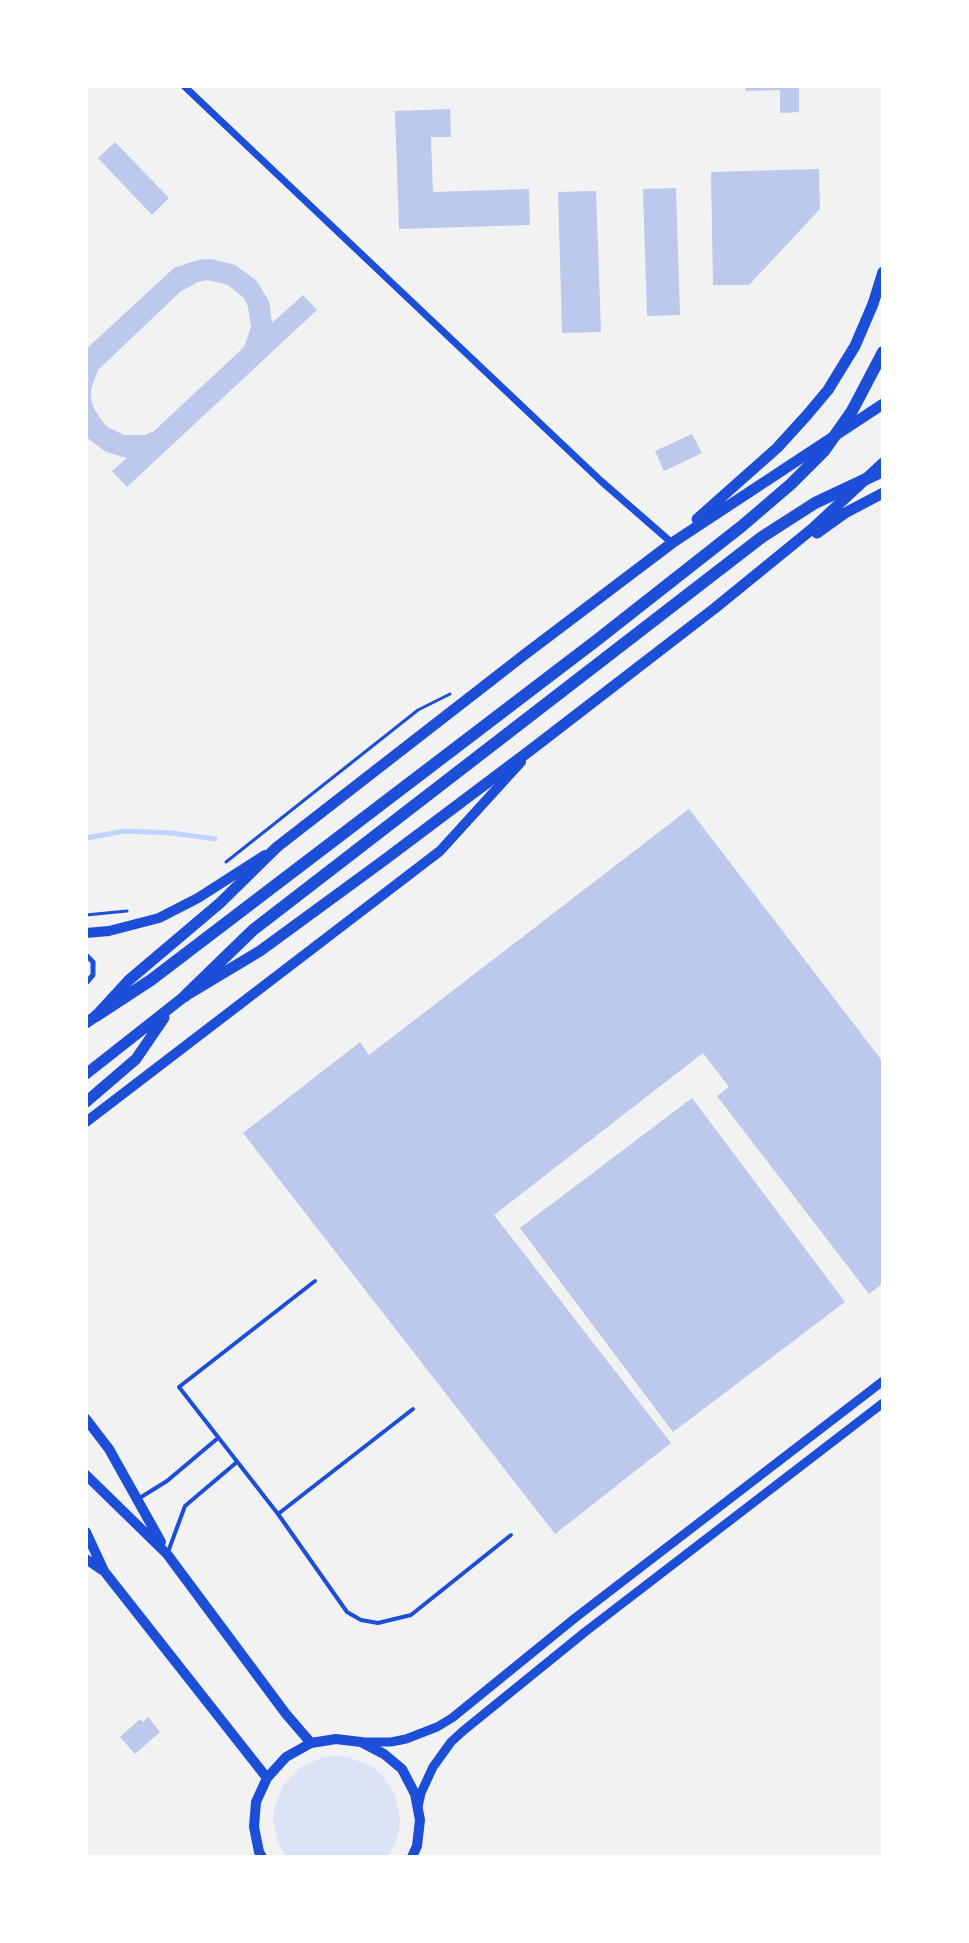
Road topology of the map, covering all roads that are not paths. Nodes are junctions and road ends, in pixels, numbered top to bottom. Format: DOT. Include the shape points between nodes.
graph roads {
  1 [pos="184,86"];
  2 [pos="883,272"];
  3 [pos="883,352"];
  4 [pos="883,404"];
  5 [pos="883,463"];
  6 [pos="883,471"];
  7 [pos="883,493"];
  8 [pos="672,543"];
  9 [pos="723,602"];
  10 [pos="532,749"];
  11 [pos="277,847"];
  12 [pos="86,933"];
  13 [pos="86,955"];
  14 [pos="86,983"];
  15 [pos="185,996"];
  16 [pos="170,1009"];
  17 [pos="91,1019"];
  18 [pos="86,1074"];
  19 [pos="86,1102"];
  20 [pos="86,1122"];
  21 [pos="315,1281"];
  22 [pos="883,1381"];
  23 [pos="883,1403"];
  24 [pos="413,1409"];
  25 [pos="86,1419"];
  26 [pos="218,1438"];
  27 [pos="237,1462"];
  28 [pos="86,1475"];
  29 [pos="137,1499"];
  30 [pos="278,1514"];
  31 [pos="86,1532"];
  32 [pos="511,1535"];
  33 [pos="167,1554"];
  34 [pos="86,1559"];
  35 [pos="104,1571"];
  36 [pos="361,1742"];
  37 [pos="311,1743"];
  38 [pos="267,1778"];
  39 [pos="418,1807"];
  40 [pos="259,1855"];
  41 [pos="412,1857"];
  1 -- 8 [label="street"];
  2 -- 8 [label="main road" via="855,346 828,390 777,448"];
  3 -- 17 [label="highway" via="824,451 713,549 151,980"];
  4 -- 8 [label="main road"];
  5 -- 9 [label="main road"];
  6 -- 15 [label="highway" via="836,492 762,537 253,930"];
  7 -- 9 [label="main road" via="845,513"];
  8 -- 11 [label="main road"];
  9 -- 10 [label="main road"];
  10 -- 15 [label="main road" via="260,951"];
  10 -- 20 [label="main road" via="440,851"];
  11 -- 12 [label="main road" via="159,918"];
  11 -- 17 [label="main road"];
  13 -- 14 [label="street" via="93,962 93,975"];
  15 -- 16 [label="main road"];
  16 -- 18 [label="main road"];
  16 -- 19 [label="main road" via="136,1059"];
  21 -- 26 [label="lane" via="179,1387"];
  22 -- 36 [label="street" via="452,1718 406,1739"];
  23 -- 39 [label="street" via="463,1731 433,1767"];
  24 -- 30 [label="lane"];
  25 -- 29 [label="main road"];
  26 -- 27 [label="lane"];
  26 -- 29 [label="lane"];
  27 -- 30 [label="lane"];
  27 -- 33 [label="lane" via="185,1506"];
  28 -- 33 [label="main road"];
  29 -- 33 [label="main road"];
  30 -- 32 [label="lane" via="347,1612 378,1623 411,1615"];
  31 -- 35 [label="main road"];
  33 -- 37 [label="main road"];
  34 -- 35 [label="main road"];
  35 -- 38 [label="main road"];
  36 -- 37 [label="main road"];
  36 -- 39 [label="main road" via="402,1769"];
  37 -- 38 [label="main road" via="286,1757"];
  38 -- 40 [label="main road" via="256,1802"];
  39 -- 41 [label="main road"];
}
